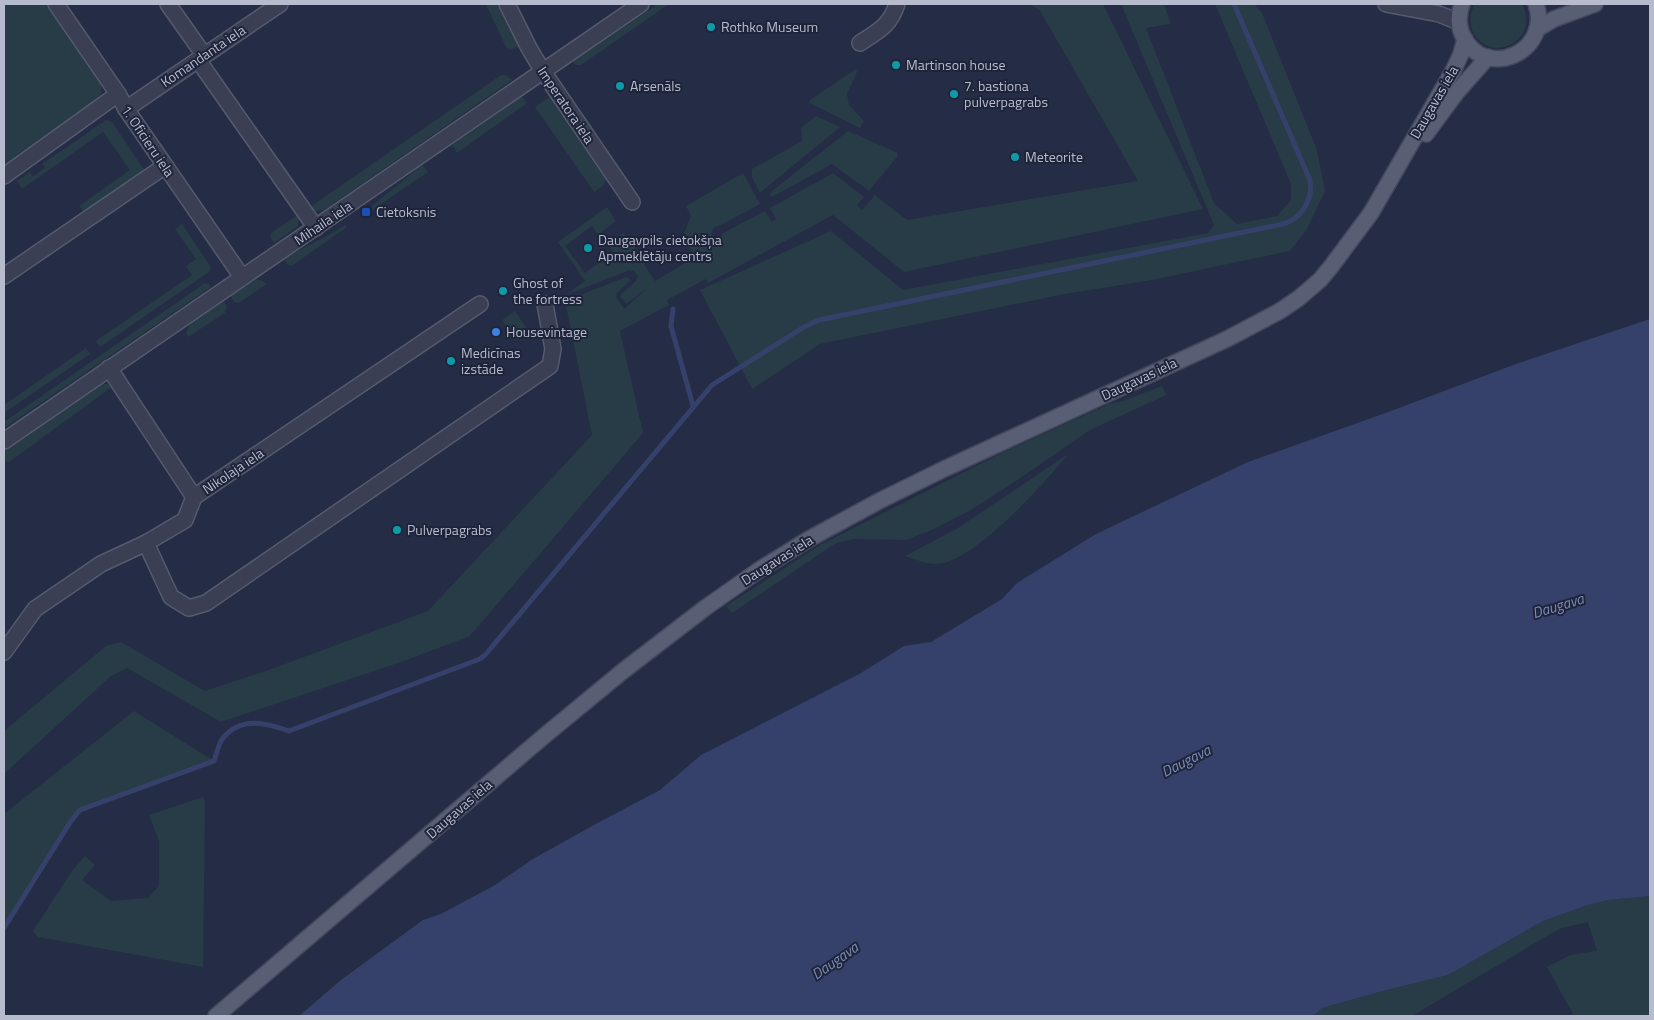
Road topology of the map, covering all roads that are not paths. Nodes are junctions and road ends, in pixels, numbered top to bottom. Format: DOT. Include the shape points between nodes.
graph roads {
  1 [pos="56,4"];
  2 [pos="168,4"];
  3 [pos="280,4"];
  4 [pos="507,4"];
  5 [pos="641,4"];
  6 [pos="898,4"];
  7 [pos="1386,4"];
  8 [pos="1462,4"];
  9 [pos="1536,4"];
  10 [pos="1595,4"];
  11 [pos="1459,22"];
  12 [pos="1537,29"];
  13 [pos="1465,39"];
  14 [pos="860,43"];
  15 [pos="1488,57"];
  16 [pos="201,58"];
  17 [pos="542,70"];
  18 [pos="118,94"];
  19 [pos="126,109"];
  20 [pos="165,166"];
  21 [pos="4,176"];
  22 [pos="1385,189"];
  23 [pos="632,202"];
  24 [pos="316,228"];
  25 [pos="4,276"];
  26 [pos="242,277"];
  27 [pos="480,304"];
  28 [pos="545,304"];
  29 [pos="109,368"];
  30 [pos="4,441"];
  31 [pos="194,497"];
  32 [pos="146,543"];
  33 [pos="4,652"];
  34 [pos="216,1016"];
  1 -- 18 [label="street, 1. Oficieru iela"];
  2 -- 16 [label="street"];
  3 -- 16 [label="street, Komandanta iela"];
  4 -- 17 [label="street, Imperatora iela"];
  5 -- 17 [label="street, Mihaila iela"];
  6 -- 14 [label="street" via="885,26"];
  7 -- 11 [label="street" via="1439,14"];
  8 -- 11 [label="main road"];
  9 -- 12 [label="main road"];
  10 -- 12 [label="main road"];
  11 -- 13 [label="main road"];
  12 -- 15 [label="main road" via="1531,42 1520,53 1502,59"];
  13 -- 15 [label="main road" via="1474,50"];
  13 -- 22 [label="main road, Daugavas iela" via="1454,71"];
  15 -- 22 [label="main road, Daugavas iela" via="1457,92"];
  16 -- 19 [label="street, Komandanta iela"];
  16 -- 24 [label="street"];
  17 -- 23 [label="street, Imperatora iela"];
  17 -- 24 [label="street, Mihaila iela"];
  18 -- 19 [label="street, 1. Oficieru iela"];
  18 -- 21 [label="street"];
  19 -- 20 [label="street, 1. Oficieru iela"];
  20 -- 25 [label="street"];
  20 -- 26 [label="street, 1. Oficieru iela"];
  22 -- 34 [label="main road, Daugavas iela" via="1330,268 1310,290 1280,311 1227,339 881,500 788,552 717,600 543,737"];
  24 -- 26 [label="street, Mihaila iela"];
  26 -- 29 [label="street, Mihaila iela"];
  27 -- 31 [label="street, Nikolaja iela"];
  28 -- 32 [label="street" via="554,349 550,366 206,603 188,608 171,597"];
  29 -- 30 [label="street, Mihaila iela"];
  29 -- 31 [label="street"];
  31 -- 32 [label="street, Nikolaja iela" via="185,520"];
  32 -- 33 [label="street, Nikolaja iela" via="101,564 35,609"];
}
